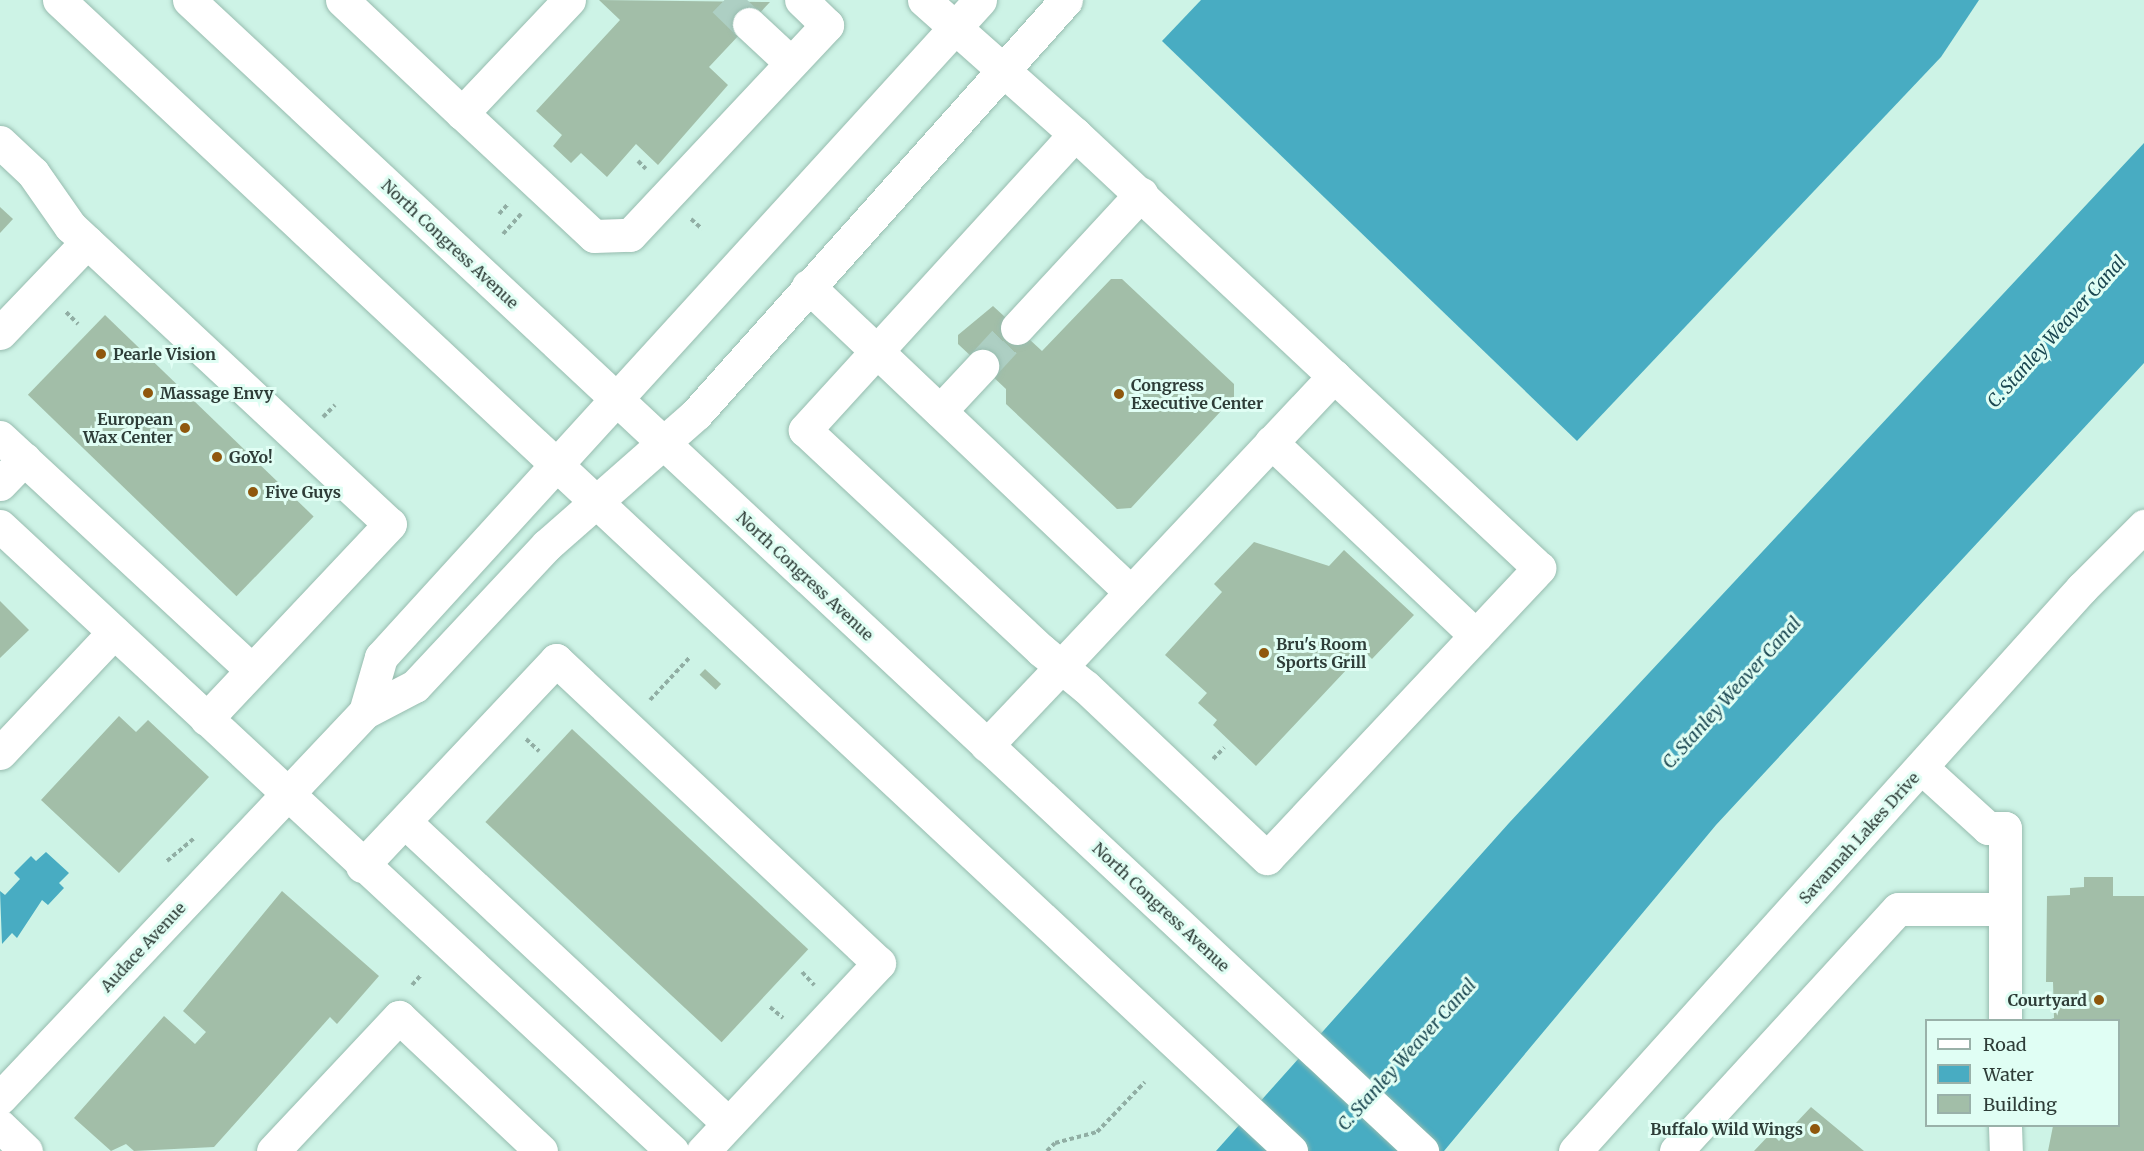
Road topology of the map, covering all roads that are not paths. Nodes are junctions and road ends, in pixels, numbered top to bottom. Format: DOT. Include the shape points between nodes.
graph roads {
  1 [pos="59,0"];
  2 [pos="189,0"];
  3 [pos="342,0"];
  4 [pos="569,0"];
  5 [pos="801,0"];
  6 [pos="924,0"];
  7 [pos="980,0"];
  8 [pos="1066,0"];
  9 [pos="749,24"];
  10 [pos="955,28"];
  11 [pos="791,63"];
  12 [pos="1003,71"];
  13 [pos="462,113"];
  14 [pos="1075,134"];
  15 [pos="0,142"];
  16 [pos="1141,194"];
  17 [pos="87,242"];
  18 [pos="808,286"];
  19 [pos="1017,328"];
  20 [pos="0,333"];
  21 [pos="878,352"];
  22 [pos="982,366"];
  23 [pos="1334,376"];
  24 [pos="618,399"];
  25 [pos="940,411"];
  26 [pos="0,437"];
  27 [pos="1271,442"];
  28 [pos="665,444"];
  29 [pos="24,459"];
  30 [pos="557,465"];
  31 [pos="0,484"];
  32 [pos="598,503"];
  33 [pos="0,526"];
  34 [pos="2144,526"];
  35 [pos="1131,592"];
  36 [pos="114,632"];
  37 [pos="1476,636"];
  38 [pos="1061,666"];
  39 [pos="252,670"];
  40 [pos="365,712"];
  41 [pos="206,719"];
  42 [pos="987,745"];
  43 [pos="0,753"];
  44 [pos="1922,768"];
  45 [pos="286,795"];
  46 [pos="405,822"];
  47 [pos="362,866"];
  48 [pos="2004,909"];
  49 [pos="2005,1019"];
  50 [pos="0,1098"];
  51 [pos="728,1123"];
  52 [pos="0,1126"];
  53 [pos="2006,1127"];
  54 [pos="26,1151"];
  55 [pos="273,1151"];
  56 [pos="541,1151"];
  57 [pos="672,1151"];
  58 [pos="703,1151"];
  59 [pos="1291,1151"];
  60 [pos="1422,1151"];
  61 [pos="1575,1151"];
  62 [pos="1676,1151"];
  63 [pos="2006,1151"];
  1 -- 30 [label="main road"];
  2 -- 24 [label="main road, North Congress Avenue"];
  3 -- 13 [label="main road"];
  4 -- 13 [label="main road"];
  5 -- 11 [label="main road" via="827,25"];
  6 -- 10 [label="main road"];
  7 -- 10 [label="main road"];
  8 -- 12 [label="main road"];
  9 -- 11 [label="main road"];
  10 -- 12 [label="main road"];
  10 -- 24 [label="main road"];
  11 -- 13 [label="main road" via="630,235 594,236"];
  12 -- 14 [label="main road"];
  12 -- 18 [label="main road"];
  14 -- 16 [label="main road"];
  14 -- 21 [label="main road"];
  15 -- 17 [label="main road" via="33,173"];
  16 -- 19 [label="main road"];
  16 -- 23 [label="main road"];
  17 -- 20 [label="main road"];
  17 -- 39 [label="main road" via="390,524"];
  18 -- 21 [label="main road"];
  18 -- 28 [label="main road"];
  21 -- 25 [label="main road"];
  21 -- 38 [label="main road" via="805,430"];
  22 -- 25 [label="main road"];
  23 -- 27 [label="main road"];
  23 -- 37 [label="main road" via="1539,568"];
  24 -- 28 [label="main road, North Congress Avenue"];
  24 -- 30 [label="main road"];
  25 -- 35 [label="main road"];
  26 -- 29 [label="main road"];
  27 -- 35 [label="main road"];
  27 -- 37 [label="main road"];
  28 -- 32 [label="main road"];
  28 -- 42 [label="main road, North Congress Avenue"];
  29 -- 31 [label="main road"];
  29 -- 39 [label="main road"];
  30 -- 32 [label="main road"];
  30 -- 40 [label="main road" via="381,657"];
  32 -- 40 [label="main road" via="547,545 415,686"];
  32 -- 59 [label="main road"];
  33 -- 36 [label="main road"];
  34 -- 44 [label="main road, Savannah Lakes Drive"];
  35 -- 38 [label="main road"];
  36 -- 41 [label="main road"];
  36 -- 43 [label="main road"];
  37 -- 38 [label="main road" via="1267,858"];
  38 -- 42 [label="main road"];
  39 -- 41 [label="main road"];
  40 -- 45 [label="main road, Audace Avenue"];
  41 -- 45 [label="main road"];
  42 -- 60 [label="main road, North Congress Avenue"];
  44 -- 48 [label="main road" via="1988,828 2005,828"];
  44 -- 61 [label="main road, Savannah Lakes Drive"];
  45 -- 47 [label="main road"];
  45 -- 50 [label="main road, Audace Avenue"];
  46 -- 47 [label="main road"];
  46 -- 51 [label="main road"];
  46 -- 51 [label="main road" via="556,660 879,963"];
  47 -- 57 [label="main road"];
  48 -- 49 [label="main road"];
  48 -- 62 [label="main road" via="1898,909"];
  51 -- 58 [label="main road"];
  52 -- 54 [label="main road"];
  53 -- 63 [label="main road"];
  55 -- 56 [label="main road" via="399,1017"];
}
